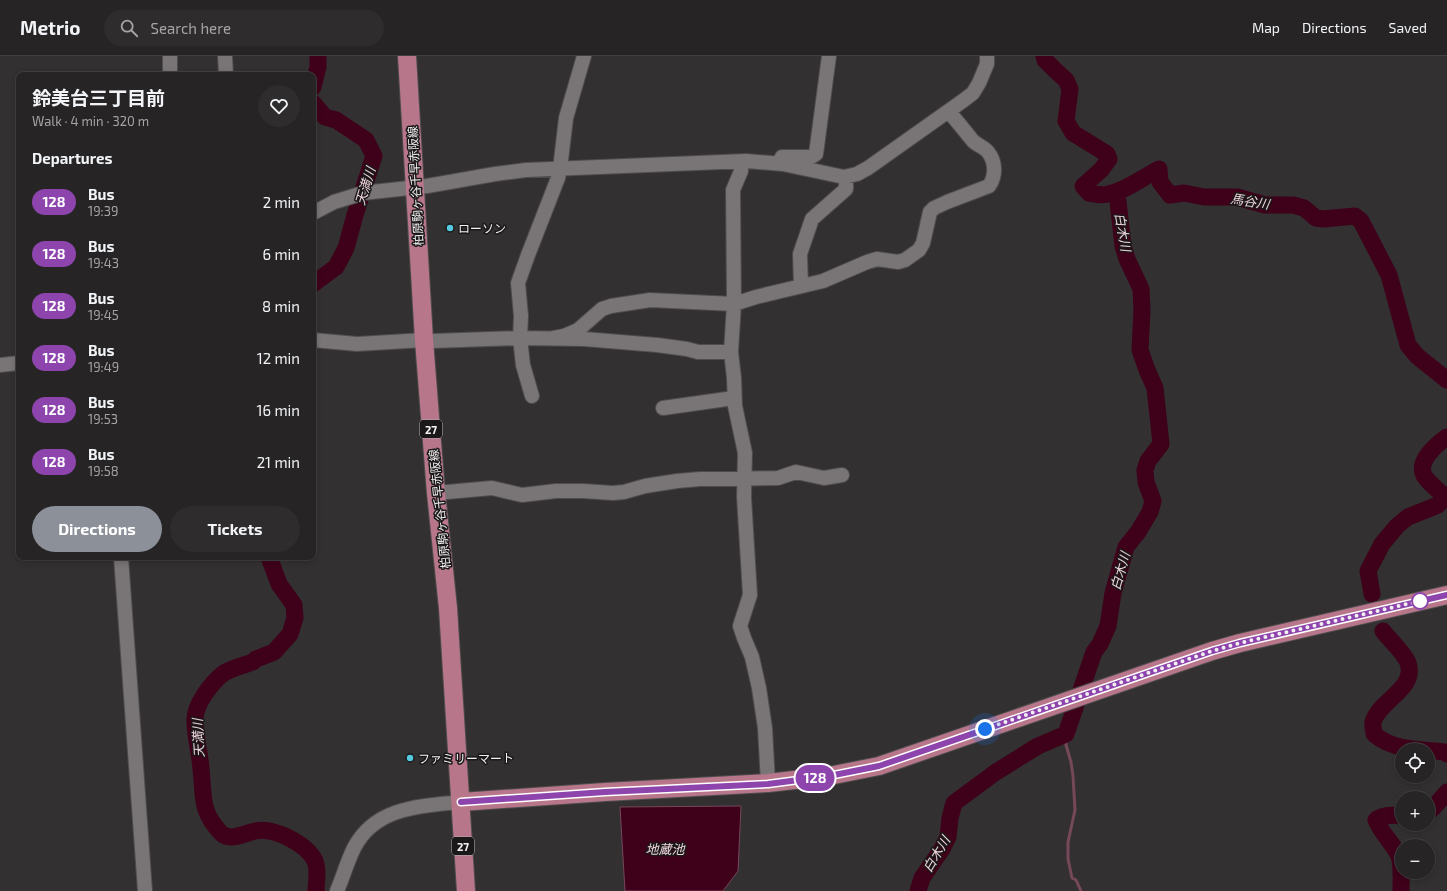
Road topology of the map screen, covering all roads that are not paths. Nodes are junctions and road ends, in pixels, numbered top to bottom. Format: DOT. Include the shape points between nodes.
graph roads {
  1 [pos="170,56"];
  2 [pos="225,56"];
  3 [pos="407,56"];
  4 [pos="584,56"];
  5 [pos="829,56"];
  6 [pos="987,56"];
  7 [pos="170,72"];
  8 [pos="226,72"];
  9 [pos="949,112"];
  10 [pos="741,162"];
  11 [pos="779,163"];
  12 [pos="560,169"];
  13 [pos="846,177"];
  14 [pos="414,188"];
  15 [pos="316,211"];
  16 [pos="801,286"];
  17 [pos="734,304"];
  18 [pos="520,338"];
  19 [pos="553,338"];
  20 [pos="316,340"];
  21 [pos="424,340"];
  22 [pos="731,352"];
  23 [pos="16,362"];
  24 [pos="0,365"];
  25 [pos="532,396"];
  26 [pos="734,398"];
  27 [pos="663,408"];
  28 [pos="842,475"];
  29 [pos="744,479"];
  30 [pos="436,492"];
  31 [pos="121,560"];
  32 [pos="1447,595"];
  33 [pos="768,784"];
  34 [pos="461,802"];
  35 [pos="145,891"];
  36 [pos="337,891"];
  37 [pos="466,891"];
  1 -- 7 [label="street"];
  2 -- 8 [label="street"];
  3 -- 14 [label="main road, 柏原駒ヶ谷千早赤阪線 / 27"];
  4 -- 12 [label="street" via="566,118"];
  5 -- 11 [label="street" via="816,154 811,157 782,157"];
  6 -- 9 [label="street" via="984,72 973,93"];
  9 -- 13 [label="street" via="868,168"];
  9 -- 16 [label="street" via="974,142 988,152 995,175 989,186 934,208 930,212 923,243 919,250 906,260 898,262 877,259 823,281"];
  10 -- 11 [label="street"];
  10 -- 12 [label="street"];
  10 -- 17 [label="street" via="741,171 734,190"];
  11 -- 13 [label="street"];
  12 -- 14 [label="street" via="510,172"];
  12 -- 18 [label="street" via="520,274"];
  13 -- 16 [label="street" via="846,190 812,219 800,254"];
  14 -- 15 [label="street" via="355,195"];
  14 -- 21 [label="main road, 柏原駒ヶ谷千早赤阪線 / 27"];
  16 -- 17 [label="street"];
  17 -- 19 [label="street" via="650,300 611,306 602,309 578,330"];
  17 -- 22 [label="street"];
  18 -- 19 [label="street"];
  18 -- 21 [label="street"];
  18 -- 25 [label="street" via="523,364"];
  19 -- 22 [label="street" via="657,345 698,352"];
  20 -- 21 [label="street" via="357,344"];
  21 -- 30 [label="main road, 柏原駒ヶ谷千早赤阪線 / 27"];
  22 -- 26 [label="street"];
  23 -- 24 [label="street"];
  26 -- 27 [label="street"];
  26 -- 29 [label="street" via="744,453"];
  28 -- 29 [label="street" via="824,478 796,472 778,478"];
  29 -- 30 [label="street" via="677,481 613,493 556,491 522,495 492,488"];
  29 -- 33 [label="street" via="750,595 740,626 752,657 759,688 765,728"];
  30 -- 34 [label="main road, 柏原駒ヶ谷千早赤阪線 / 27" via="448,608"];
  31 -- 35 [label="street"];
  32 -- 33 [label="main road" via="1212,651 879,766"];
  33 -- 34 [label="main road"];
  34 -- 36 [label="street" via="400,810 381,818 363,834 354,848"];
  34 -- 37 [label="main road, 柏原駒ヶ谷千早赤阪線 / 27"];
}
